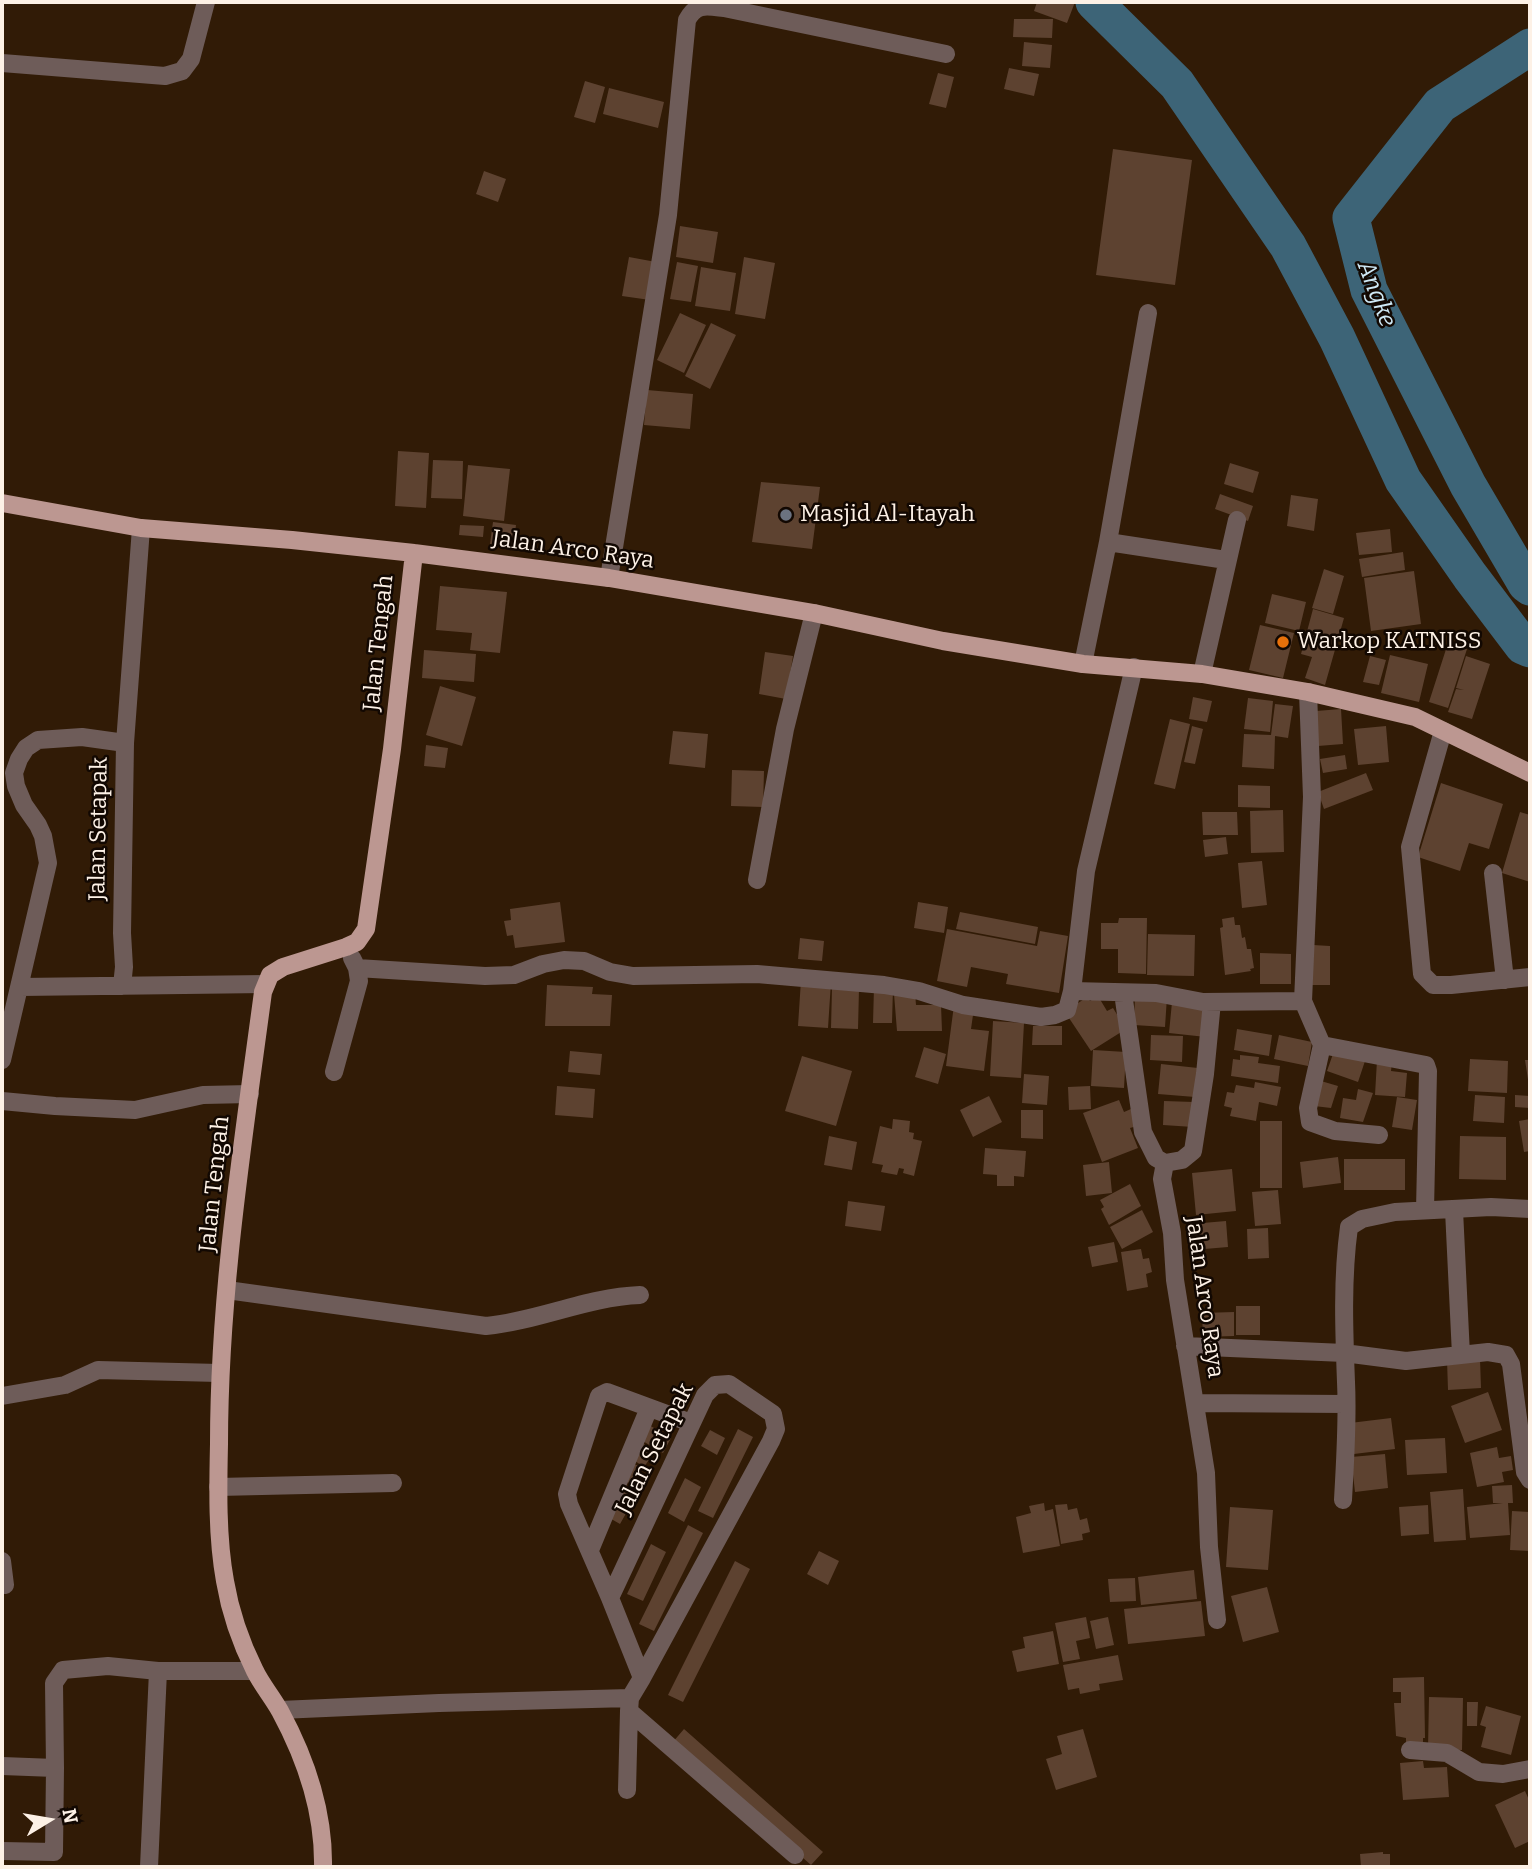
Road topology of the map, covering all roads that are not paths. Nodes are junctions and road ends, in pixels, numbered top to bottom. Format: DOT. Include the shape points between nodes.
graph roads {
  1 [pos="206,2"];
  2 [pos="946,54"];
  3 [pos="2,63"];
  4 [pos="1148,313"];
  5 [pos="2,503"];
  6 [pos="1237,520"];
  7 [pos="141,528"];
  8 [pos="1108,542"];
  9 [pos="414,553"];
  10 [pos="1226,561"];
  11 [pos="609,578"];
  12 [pos="814,613"];
  13 [pos="1083,663"];
  14 [pos="1134,667"];
  15 [pos="1202,674"];
  16 [pos="1308,692"];
  17 [pos="1443,731"];
  18 [pos="125,743"];
  19 [pos="1530,773"];
  20 [pos="1493,873"];
  21 [pos="757,880"];
  22 [pos="346,947"];
  23 [pos="357,968"];
  24 [pos="1530,976"];
  25 [pos="1505,979"];
  26 [pos="266,984"];
  27 [pos="122,986"];
  28 [pos="20,987"];
  29 [pos="1072,991"];
  30 [pos="1123,993"];
  31 [pos="1303,1001"];
  32 [pos="1212,1002"];
  33 [pos="7,1016"];
  34 [pos="1322,1045"];
  35 [pos="2,1060"];
  36 [pos="334,1072"];
  37 [pos="250,1094"];
  38 [pos="2,1101"];
  39 [pos="1379,1135"];
  40 [pos="1165,1163"];
  41 [pos="1530,1209"];
  42 [pos="1425,1210"];
  43 [pos="1454,1210"];
  44 [pos="227,1290"];
  45 [pos="640,1295"];
  46 [pos="1185,1346"];
  47 [pos="1344,1353"];
  48 [pos="1461,1355"];
  49 [pos="219,1373"];
  50 [pos="2,1396"];
  51 [pos="1195,1403"];
  52 [pos="1346,1404"];
  53 [pos="649,1408"];
  54 [pos="691,1423"];
  55 [pos="1530,1480"];
  56 [pos="393,1483"];
  57 [pos="218,1487"];
  58 [pos="1343,1500"];
  59 [pos="590,1550"];
  60 [pos="2,1561"];
  61 [pos="5,1584"];
  62 [pos="610,1598"];
  63 [pos="1217,1620"];
  64 [pos="158,1671"];
  65 [pos="255,1671"];
  66 [pos="642,1678"];
  67 [pos="629,1704"];
  68 [pos="280,1710"];
  69 [pos="1410,1750"];
  70 [pos="2,1766"];
  71 [pos="55,1768"];
  72 [pos="1530,1769"];
  73 [pos="627,1790"];
  74 [pos="2,1851"];
  75 [pos="795,1855"];
  76 [pos="54,1860"];
  77 [pos="149,1867"];
  78 [pos="323,1867"];
  1 -- 3 [label="street" via="191,59 182,71 165,76"];
  2 -- 11 [label="street" via="724,8 702,5 692,10 687,20 668,215"];
  4 -- 8 [label="street"];
  5 -- 7 [label="main road, Jalan Arco Raya"];
  6 -- 10 [label="street"];
  7 -- 9 [label="main road, Jalan Arco Raya"];
  7 -- 18 [label="street, Jalan Setapak"];
  8 -- 10 [label="street"];
  8 -- 13 [label="street"];
  9 -- 11 [label="main road, Jalan Arco Raya"];
  9 -- 22 [label="main road, Jalan Tengah" via="366,929 357,942"];
  10 -- 15 [label="street"];
  11 -- 12 [label="main road, Jalan Arco Raya"];
  12 -- 13 [label="main road, Jalan Arco Raya" via="943,641"];
  12 -- 21 [label="street" via="785,729"];
  13 -- 14 [label="main road, Jalan Arco Raya"];
  14 -- 15 [label="main road, Jalan Arco Raya"];
  14 -- 29 [label="street" via="1086,871"];
  15 -- 16 [label="main road, Jalan Arco Raya"];
  16 -- 17 [label="main road, Jalan Arco Raya" via="1415,717"];
  16 -- 31 [label="street" via="1312,797"];
  17 -- 19 [label="main road, Jalan Arco Raya"];
  17 -- 25 [label="street" via="1410,847 1422,974 1433,985"];
  18 -- 27 [label="street, Jalan Setapak"];
  18 -- 28 [label="street" via="82,737 38,740 19,759 16,786 43,836 48,863"];
  20 -- 25 [label="street"];
  22 -- 23 [label="street"];
  22 -- 26 [label="main road" via="283,967 270,975"];
  23 -- 29 [label="street" via="485,976 584,961 633,976 757,974 884,985 963,1005 1041,1017 1067,1010"];
  23 -- 36 [label="street" via="356,995"];
  24 -- 25 [label="street"];
  26 -- 27 [label="street"];
  26 -- 37 [label="main road, Jalan Tengah"];
  27 -- 28 [label="street"];
  28 -- 33 [label="street"];
  29 -- 30 [label="street"];
  30 -- 32 [label="street" via="1171,994"];
  30 -- 40 [label="street" via="1143,1132 1156,1158"];
  31 -- 32 [label="street"];
  31 -- 34 [label="street"];
  32 -- 40 [label="street" via="1193,1151 1182,1160"];
  33 -- 35 [label="street"];
  34 -- 39 [label="street" via="1308,1108 1310,1122 1335,1131"];
  34 -- 42 [label="street" via="1426,1065"];
  37 -- 38 [label="street" via="203,1095 135,1110"];
  37 -- 44 [label="main road, Jalan Tengah"];
  40 -- 46 [label="street, Jalan Arco Raya" via="1162,1179"];
  41 -- 43 [label="street" via="1490,1206"];
  42 -- 43 [label="street"];
  42 -- 47 [label="street" via="1379,1214 1349,1227"];
  43 -- 48 [label="street"];
  44 -- 45 [label="street" via="486,1326"];
  44 -- 49 [label="main road, Jalan Tengah"];
  46 -- 47 [label="street"];
  46 -- 51 [label="street, Jalan Arco Raya"];
  47 -- 48 [label="street" via="1406,1362"];
  47 -- 52 [label="street"];
  48 -- 55 [label="street" via="1498,1352 1511,1364 1525,1472"];
  49 -- 50 [label="street" via="98,1370 65,1385"];
  49 -- 57 [label="main road, Jalan Tengah"];
  51 -- 52 [label="street"];
  51 -- 63 [label="street, Jalan Arco Raya" via="1206,1473"];
  52 -- 58 [label="street"];
  53 -- 54 [label="street"];
  53 -- 59 [label="street"];
  53 -- 59 [label="street" via="607,1392 599,1396 567,1494"];
  54 -- 62 [label="street, Jalan Setapak"];
  54 -- 66 [label="street, Jalan Setapak" via="705,1395 715,1385 729,1384 773,1414 776,1429"];
  56 -- 57 [label="street"];
  57 -- 65 [label="main road, Jalan Tengah" via="229,1604"];
  59 -- 62 [label="street"];
  60 -- 61 [label="street"];
  62 -- 66 [label="street"];
  64 -- 65 [label="street"];
  64 -- 71 [label="street" via="108,1666 63,1670 54,1683"];
  64 -- 77 [label="street"];
  65 -- 68 [label="main road, Jalan Tengah"];
  66 -- 67 [label="street, Jalan Setapak"];
  67 -- 68 [label="street" via="439,1703"];
  67 -- 73 [label="street"];
  67 -- 75 [label="street"];
  68 -- 78 [label="main road, Jalan Tengah" via="318,1807"];
  69 -- 72 [label="street" via="1447,1753 1479,1772"];
  70 -- 71 [label="street"];
  71 -- 76 [label="street"];
  74 -- 76 [label="street"];
}
